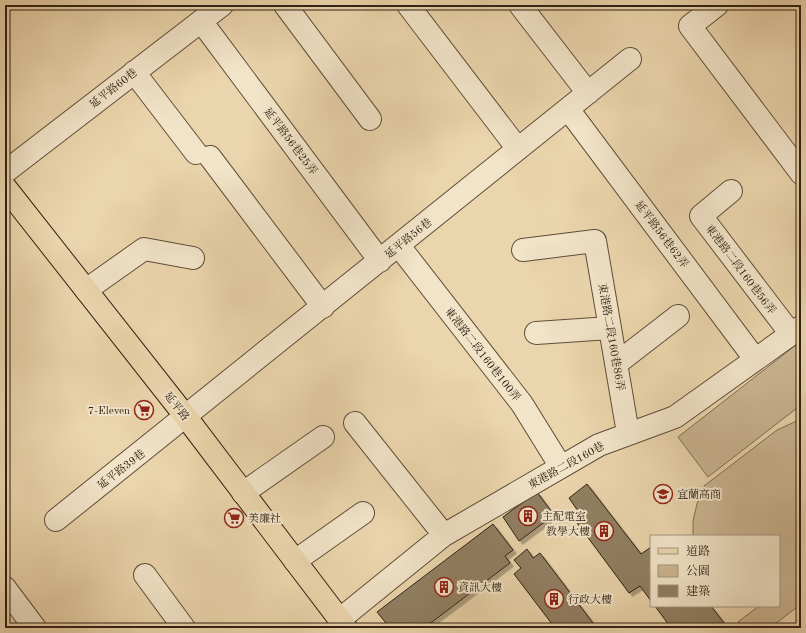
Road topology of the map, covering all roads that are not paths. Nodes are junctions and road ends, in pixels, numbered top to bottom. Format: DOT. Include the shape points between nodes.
graph roads {
  1 [pos="222,5"];
  2 [pos="285,5"];
  3 [pos="408,5"];
  4 [pos="520,5"];
  5 [pos="717,5"];
  6 [pos="201,21"];
  7 [pos="630,59"];
  8 [pos="134,72"];
  9 [pos="588,93"];
  10 [pos="568,109"];
  11 [pos="370,119"];
  12 [pos="518,149"];
  13 [pos="5,172"];
  14 [pos="801,173"];
  15 [pos="5,187"];
  16 [pos="731,191"];
  17 [pos="399,246"];
  18 [pos="523,250"];
  19 [pos="193,258"];
  20 [pos="380,261"];
  21 [pos="86,290"];
  22 [pos="323,307"];
  23 [pos="678,316"];
  24 [pos="610,328"];
  25 [pos="796,330"];
  26 [pos="536,333"];
  27 [pos="755,359"];
  28 [pos="616,364"];
  29 [pos="186,417"];
  30 [pos="355,423"];
  31 [pos="628,433"];
  32 [pos="323,437"];
  33 [pos="561,467"];
  34 [pos="244,493"];
  35 [pos="363,513"];
  36 [pos="56,520"];
  37 [pos="444,535"];
  38 [pos="295,561"];
  39 [pos="144,576"];
  40 [pos="5,588"];
  41 [pos="343,624"];
  42 [pos="35,628"];
  43 [pos="184,628"];
  1 -- 6 [label="street, 延平路60巷"];
  2 -- 11 [label="street"];
  3 -- 12 [label="street"];
  4 -- 9 [label="street"];
  5 -- 14 [label="street" via="690,26"];
  6 -- 8 [label="street, 延平路60巷"];
  6 -- 20 [label="street, 延平路56巷25弄"];
  7 -- 9 [label="street, 延平路56巷"];
  8 -- 13 [label="street, 延平路60巷"];
  8 -- 22 [label="street"];
  9 -- 10 [label="street, 延平路56巷"];
  10 -- 12 [label="street, 延平路56巷"];
  10 -- 27 [label="street, 延平路56巷62弄"];
  12 -- 17 [label="street, 延平路56巷"];
  15 -- 21 [label="main road, 延平路"];
  16 -- 25 [label="street, 東港路二段160巷56弄" via="701,216"];
  17 -- 20 [label="street, 延平路56巷"];
  17 -- 33 [label="street, 東港路二段160巷100弄" via="522,404"];
  18 -- 24 [label="street, 東港路二段160巷86弄" via="594,240"];
  19 -- 21 [label="street" via="144,249"];
  20 -- 22 [label="street, 延平路56巷"];
  21 -- 29 [label="main road, 延平路"];
  22 -- 29 [label="street, 延平路56巷"];
  23 -- 28 [label="street"];
  24 -- 26 [label="street"];
  24 -- 28 [label="street, 東港路二段160巷86弄"];
  25 -- 27 [label="street, 東港路二段160巷"];
  27 -- 31 [label="street, 東港路二段160巷" via="675,417"];
  28 -- 31 [label="street, 東港路二段160巷86弄"];
  29 -- 34 [label="main road, 延平路"];
  29 -- 36 [label="street, 延平路39巷"];
  30 -- 37 [label="street"];
  31 -- 33 [label="street, 東港路二段160巷" via="599,445"];
  32 -- 34 [label="street"];
  33 -- 37 [label="street, 東港路二段160巷"];
  34 -- 38 [label="main road, 延平路"];
  35 -- 38 [label="street"];
  37 -- 41 [label="street, 東港路二段160巷"];
  38 -- 41 [label="main road, 延平路"];
  39 -- 43 [label="street"];
  40 -- 42 [label="street"];
}
